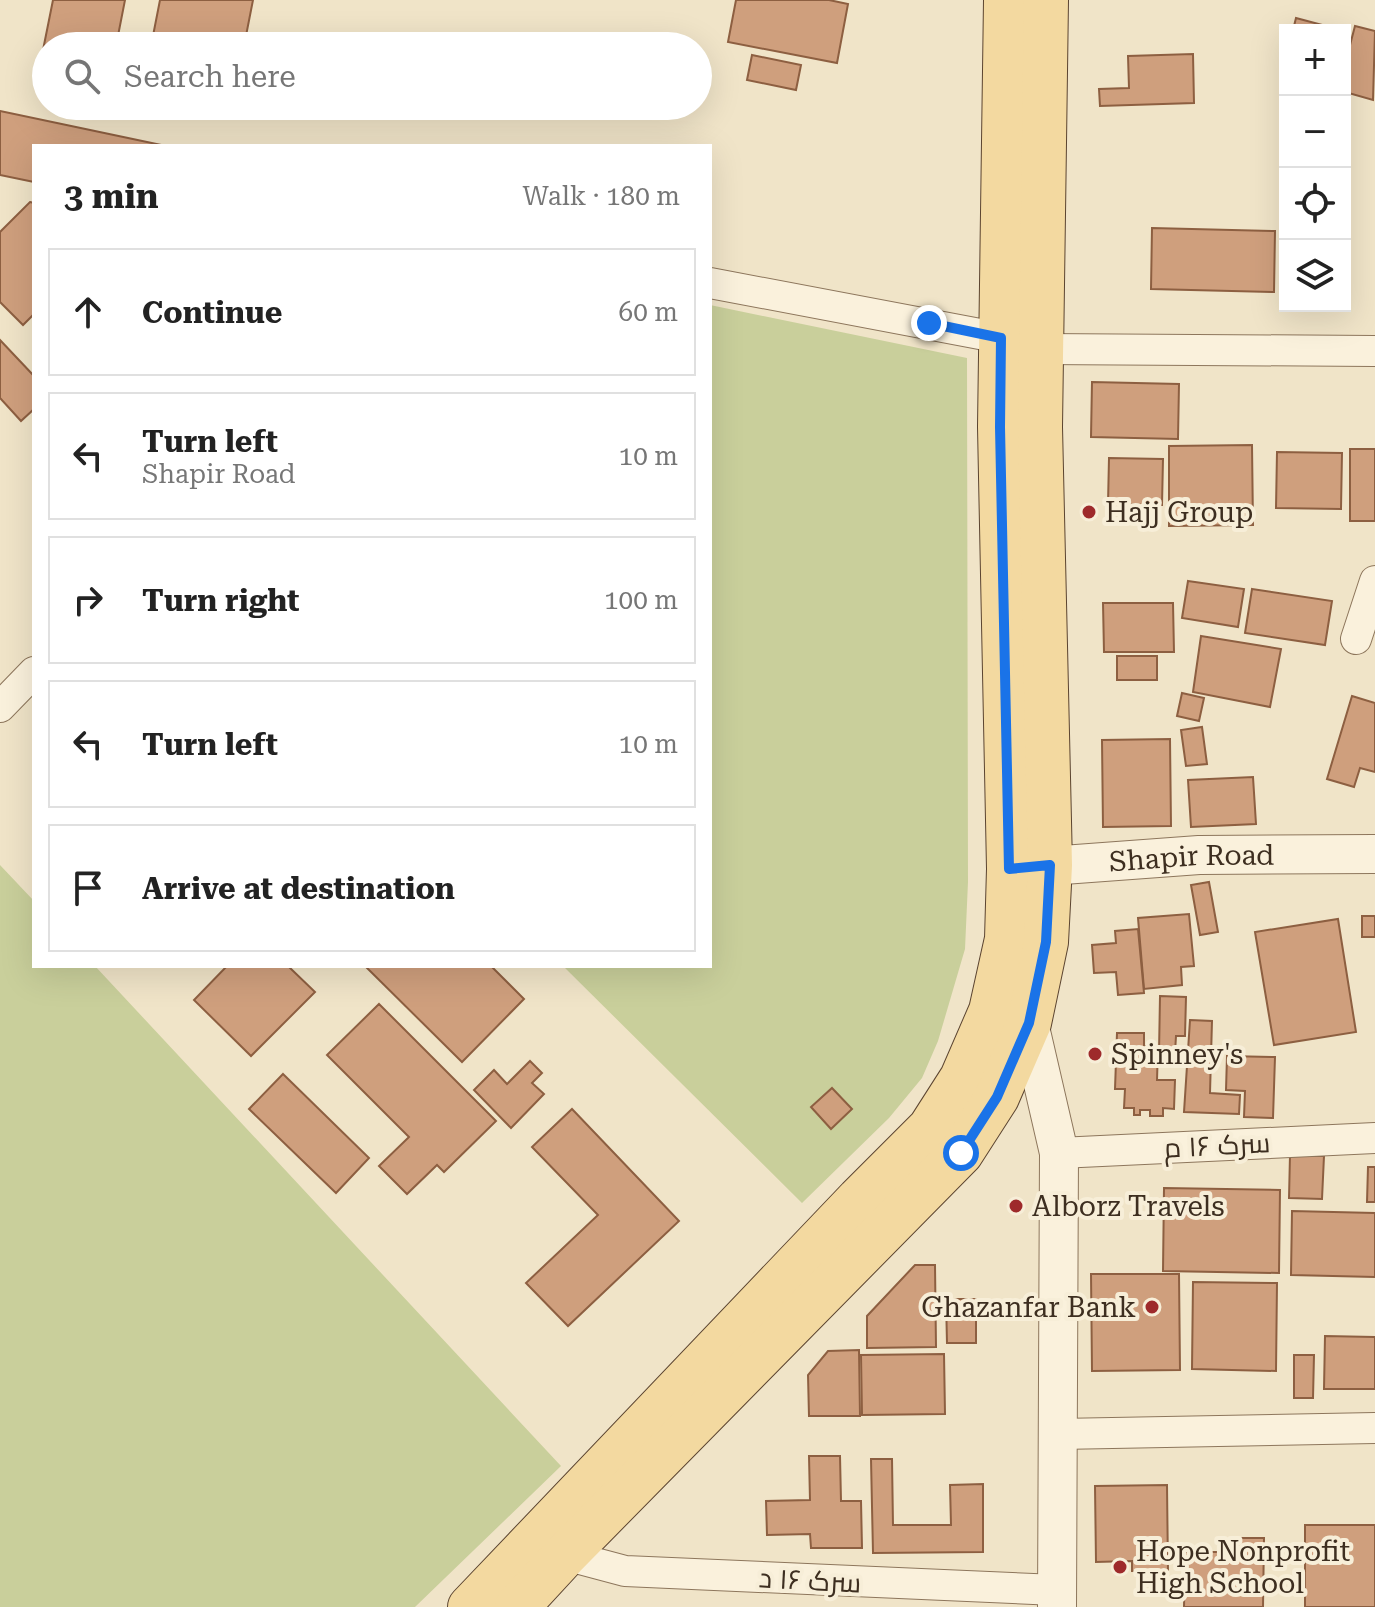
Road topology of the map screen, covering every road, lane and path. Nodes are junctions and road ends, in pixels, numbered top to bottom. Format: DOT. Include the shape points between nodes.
graph roads {
  1 [pos="1006,0"];
  2 [pos="1046,0"];
  3 [pos="712,283"];
  4 [pos="1022,343"];
  5 [pos="1375,351"];
  6 [pos="1375,581"];
  7 [pos="1356,639"];
  8 [pos="32,674"];
  9 [pos="0,707"];
  10 [pos="1375,854"];
  11 [pos="1029,867"];
  12 [pos="1029,1023"];
  13 [pos="1375,1138"];
  14 [pos="1059,1153"];
  15 [pos="1375,1428"];
  16 [pos="1059,1434"];
  17 [pos="553,1544"];
  18 [pos="1057,1599"];
  19 [pos="470,1607"];
  20 [pos="517,1607"];
  1 -- 4 [label="main road"];
  2 -- 4 [label="main road"];
  3 -- 4 [label="street"];
  4 -- 5 [label="street"];
  4 -- 11 [label="main road" via="1040,427"];
  6 -- 7 [label="street"];
  8 -- 9 [label="street"];
  10 -- 11 [label="street, Shapir Road" via="1199,855"];
  11 -- 12 [label="main road" via="1046,942"];
  11 -- 17 [label="main road" via="991,1011 962,1078 930,1128 859,1199"];
  12 -- 14 [label="street"];
  12 -- 17 [label="main road" via="997,1097 961,1153"];
  13 -- 14 [label="street, سرک ۱۶ م"];
  14 -- 16 [label="street"];
  15 -- 16 [label="street"];
  16 -- 18 [label="street"];
  17 -- 18 [label="street, سرک ۱۶ د" via="625,1571"];
  17 -- 19 [label="main road"];
  17 -- 20 [label="main road"];
}
